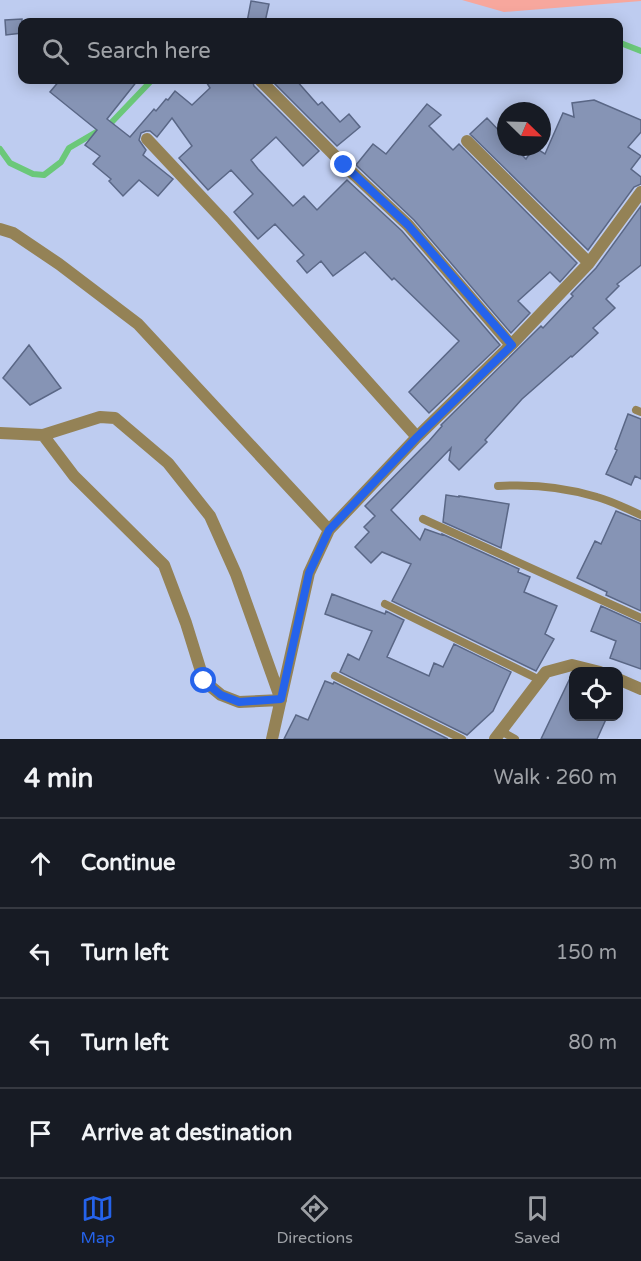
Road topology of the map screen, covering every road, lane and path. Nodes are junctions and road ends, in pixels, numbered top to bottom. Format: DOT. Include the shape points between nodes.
graph roads {
  1 [pos="264,84"];
  2 [pos="147,139"];
  3 [pos="467,141"];
  4 [pos="641,192"];
  5 [pos="0,229"];
  6 [pos="589,263"];
  7 [pos="512,345"];
  8 [pos="0,433"];
  9 [pos="43,435"];
  10 [pos="417,437"];
  11 [pos="498,486"];
  12 [pos="641,515"];
  13 [pos="423,519"];
  14 [pos="329,530"];
  15 [pos="385,604"];
  16 [pos="641,618"];
  17 [pos="580,667"];
  18 [pos="335,676"];
  19 [pos="540,680"];
  20 [pos="623,681"];
  21 [pos="641,689"];
  22 [pos="281,699"];
  23 [pos="498,735"];
  24 [pos="272,739"];
  25 [pos="462,739"];
  26 [pos="515,739"];
  1 -- 7 [label="street" via="408,225"];
  2 -- 10 [label="street"];
  3 -- 6 [label="street"];
  4 -- 6 [label="street"];
  5 -- 14 [label="street" via="13,233 59,264 138,324"];
  6 -- 7 [label="street"];
  7 -- 10 [label="street"];
  8 -- 9 [label="street"];
  9 -- 22 [label="street" via="74,476 164,565 204,681 221,695 239,702"];
  9 -- 22 [label="street" via="99,417 115,418 168,463 210,516 236,574"];
  10 -- 14 [label="street"];
  11 -- 12 [label="lane" via="562,488 598,497"];
  13 -- 16 [label="lane"];
  14 -- 22 [label="street" via="309,573"];
  15 -- 19 [label="lane"];
  17 -- 19 [label="street" via="572,665 546,672"];
  18 -- 25 [label="lane"];
  19 -- 23 [label="street"];
  20 -- 21 [label="street"];
  22 -- 24 [label="street"];
  23 -- 26 [label="lane"];
}
